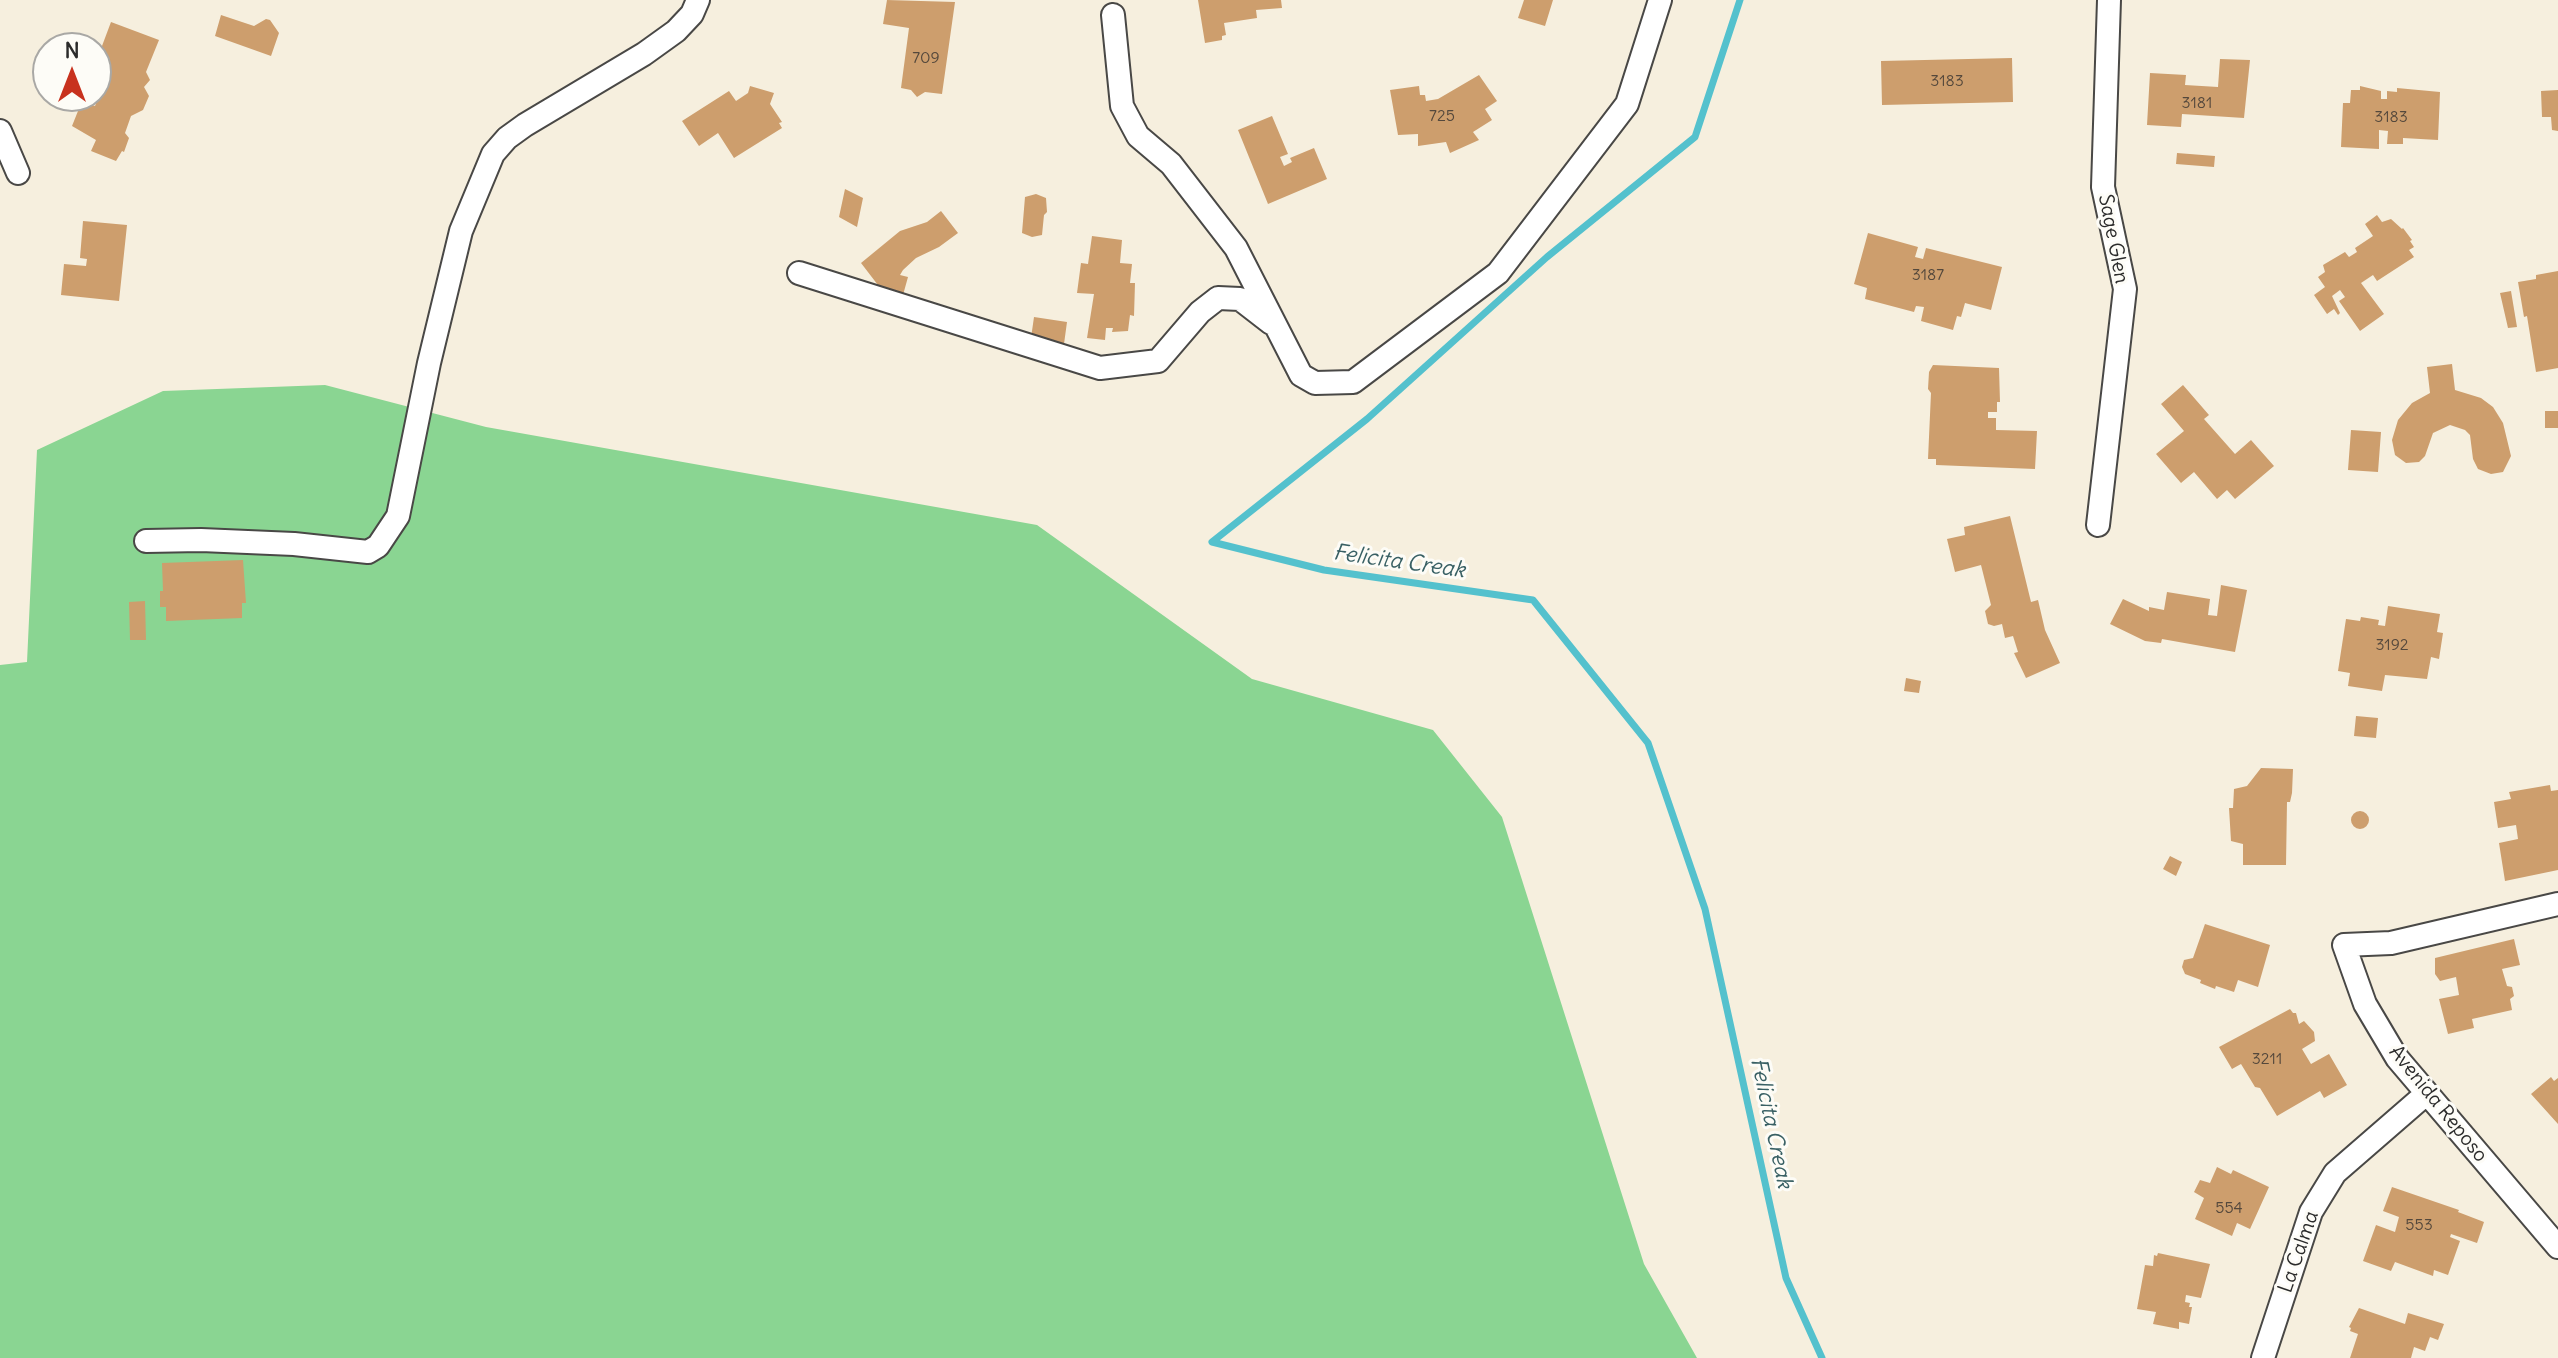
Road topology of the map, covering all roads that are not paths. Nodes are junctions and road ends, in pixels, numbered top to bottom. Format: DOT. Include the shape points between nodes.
graph roads {
  1 [pos="698,0"];
  2 [pos="1660,0"];
  3 [pos="2109,0"];
  4 [pos="1113,15"];
  5 [pos="0,131"];
  6 [pos="18,173"];
  7 [pos="799,273"];
  8 [pos="1275,326"];
  9 [pos="2098,525"];
  10 [pos="146,541"];
  11 [pos="2558,904"];
  12 [pos="2426,1094"];
  13 [pos="2558,1247"];
  14 [pos="2263,1358"];
  1 -- 10 [label="street" via="676,31 525,125 493,154 461,231 398,516 378,546 368,552 278,543"];
  2 -- 8 [label="street" via="1627,104 1498,273 1353,382 1315,383 1301,375"];
  3 -- 9 [label="street, Sage Glen" via="2103,187 2125,289"];
  4 -- 8 [label="street" via="1122,106 1138,136 1171,164 1236,248"];
  5 -- 6 [label="street"];
  7 -- 8 [label="street" via="1100,368 1158,361 1218,298 1240,299"];
  11 -- 12 [label="street, Avenida Reposo" via="2391,943 2344,945 2365,1004"];
  12 -- 13 [label="street, Avenida Reposo"];
  12 -- 14 [label="street, La Calma" via="2335,1173 2311,1212"];
}
